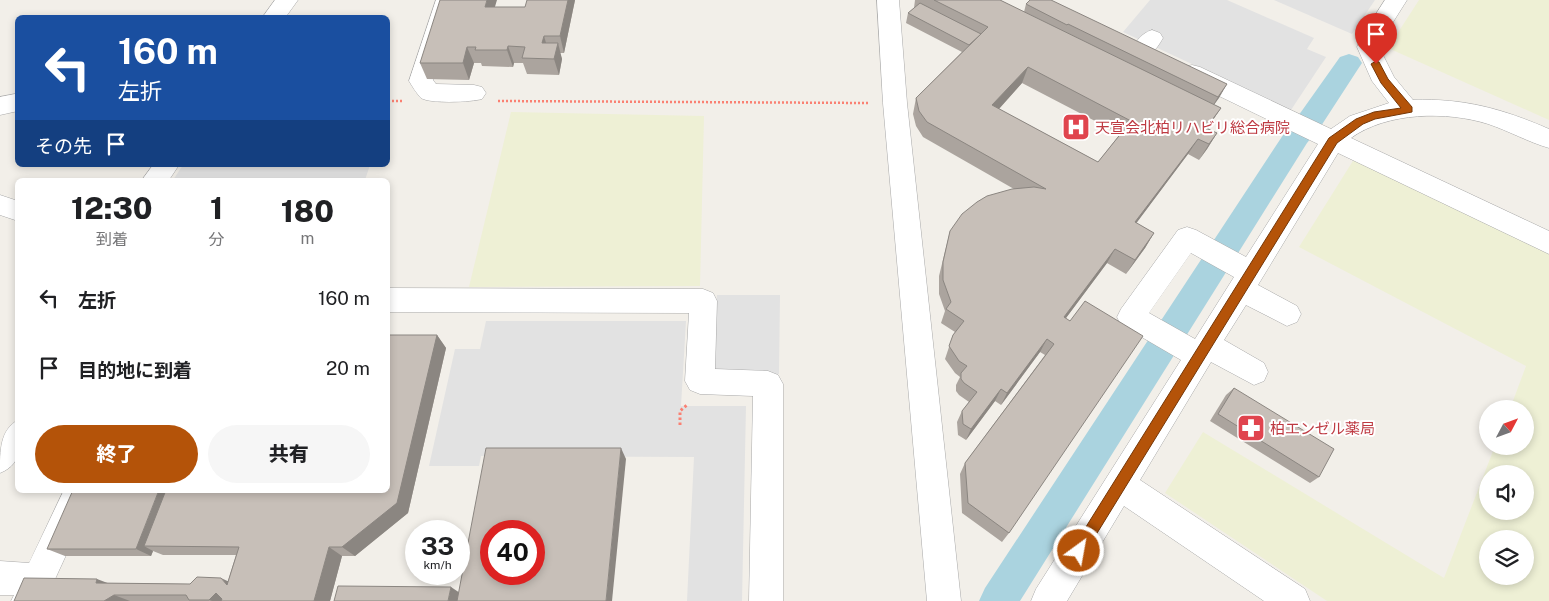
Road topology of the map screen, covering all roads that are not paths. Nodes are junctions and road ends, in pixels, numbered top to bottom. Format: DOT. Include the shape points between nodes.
graph roads {
  1 [pos="287,0"];
  2 [pos="447,0"];
  3 [pos="888,0"];
  4 [pos="1396,0"];
  5 [pos="275,15"];
  6 [pos="1151,50"];
  7 [pos="482,98"];
  8 [pos="1408,110"];
  9 [pos="1549,139"];
  10 [pos="1333,140"];
  11 [pos="165,167"];
  12 [pos="157,178"];
  13 [pos="0,205"];
  14 [pos="15,210"];
  15 [pos="1549,243"];
  16 [pos="1246,281"];
  17 [pos="390,300"];
  18 [pos="1287,314"];
  19 [pos="1203,350"];
  20 [pos="1254,372"];
  21 [pos="15,438"];
  22 [pos="0,458"];
  23 [pos="1120,485"];
  24 [pos="79,493"];
  25 [pos="0,578"];
  26 [pos="33,590"];
  27 [pos="766,601"];
  28 [pos="944,601"];
  29 [pos="1048,601"];
  30 [pos="1293,601"];
  1 -- 5 [label="street"];
  2 -- 7 [label="street" via="421,81 430,92"];
  3 -- 28 [label="street" via="895,103"];
  4 -- 8 [label="street" via="1368,47 1384,81"];
  6 -- 10 [label="street" via="1257,96"];
  8 -- 9 [label="street" via="1469,111"];
  8 -- 10 [label="street" via="1359,121"];
  10 -- 15 [label="street"];
  10 -- 16 [label="street"];
  11 -- 12 [label="street"];
  13 -- 14 [label="street"];
  16 -- 18 [label="street"];
  16 -- 19 [label="street"];
  16 -- 19 [label="street" via="1187,238 1131,317"];
  17 -- 27 [label="street" via="433,293 703,301 700,381 747,376 768,384"];
  19 -- 20 [label="street"];
  19 -- 23 [label="street"];
  21 -- 22 [label="street"];
  23 -- 29 [label="street"];
  23 -- 30 [label="street"];
  24 -- 26 [label="street"];
  25 -- 26 [label="street"];
}
